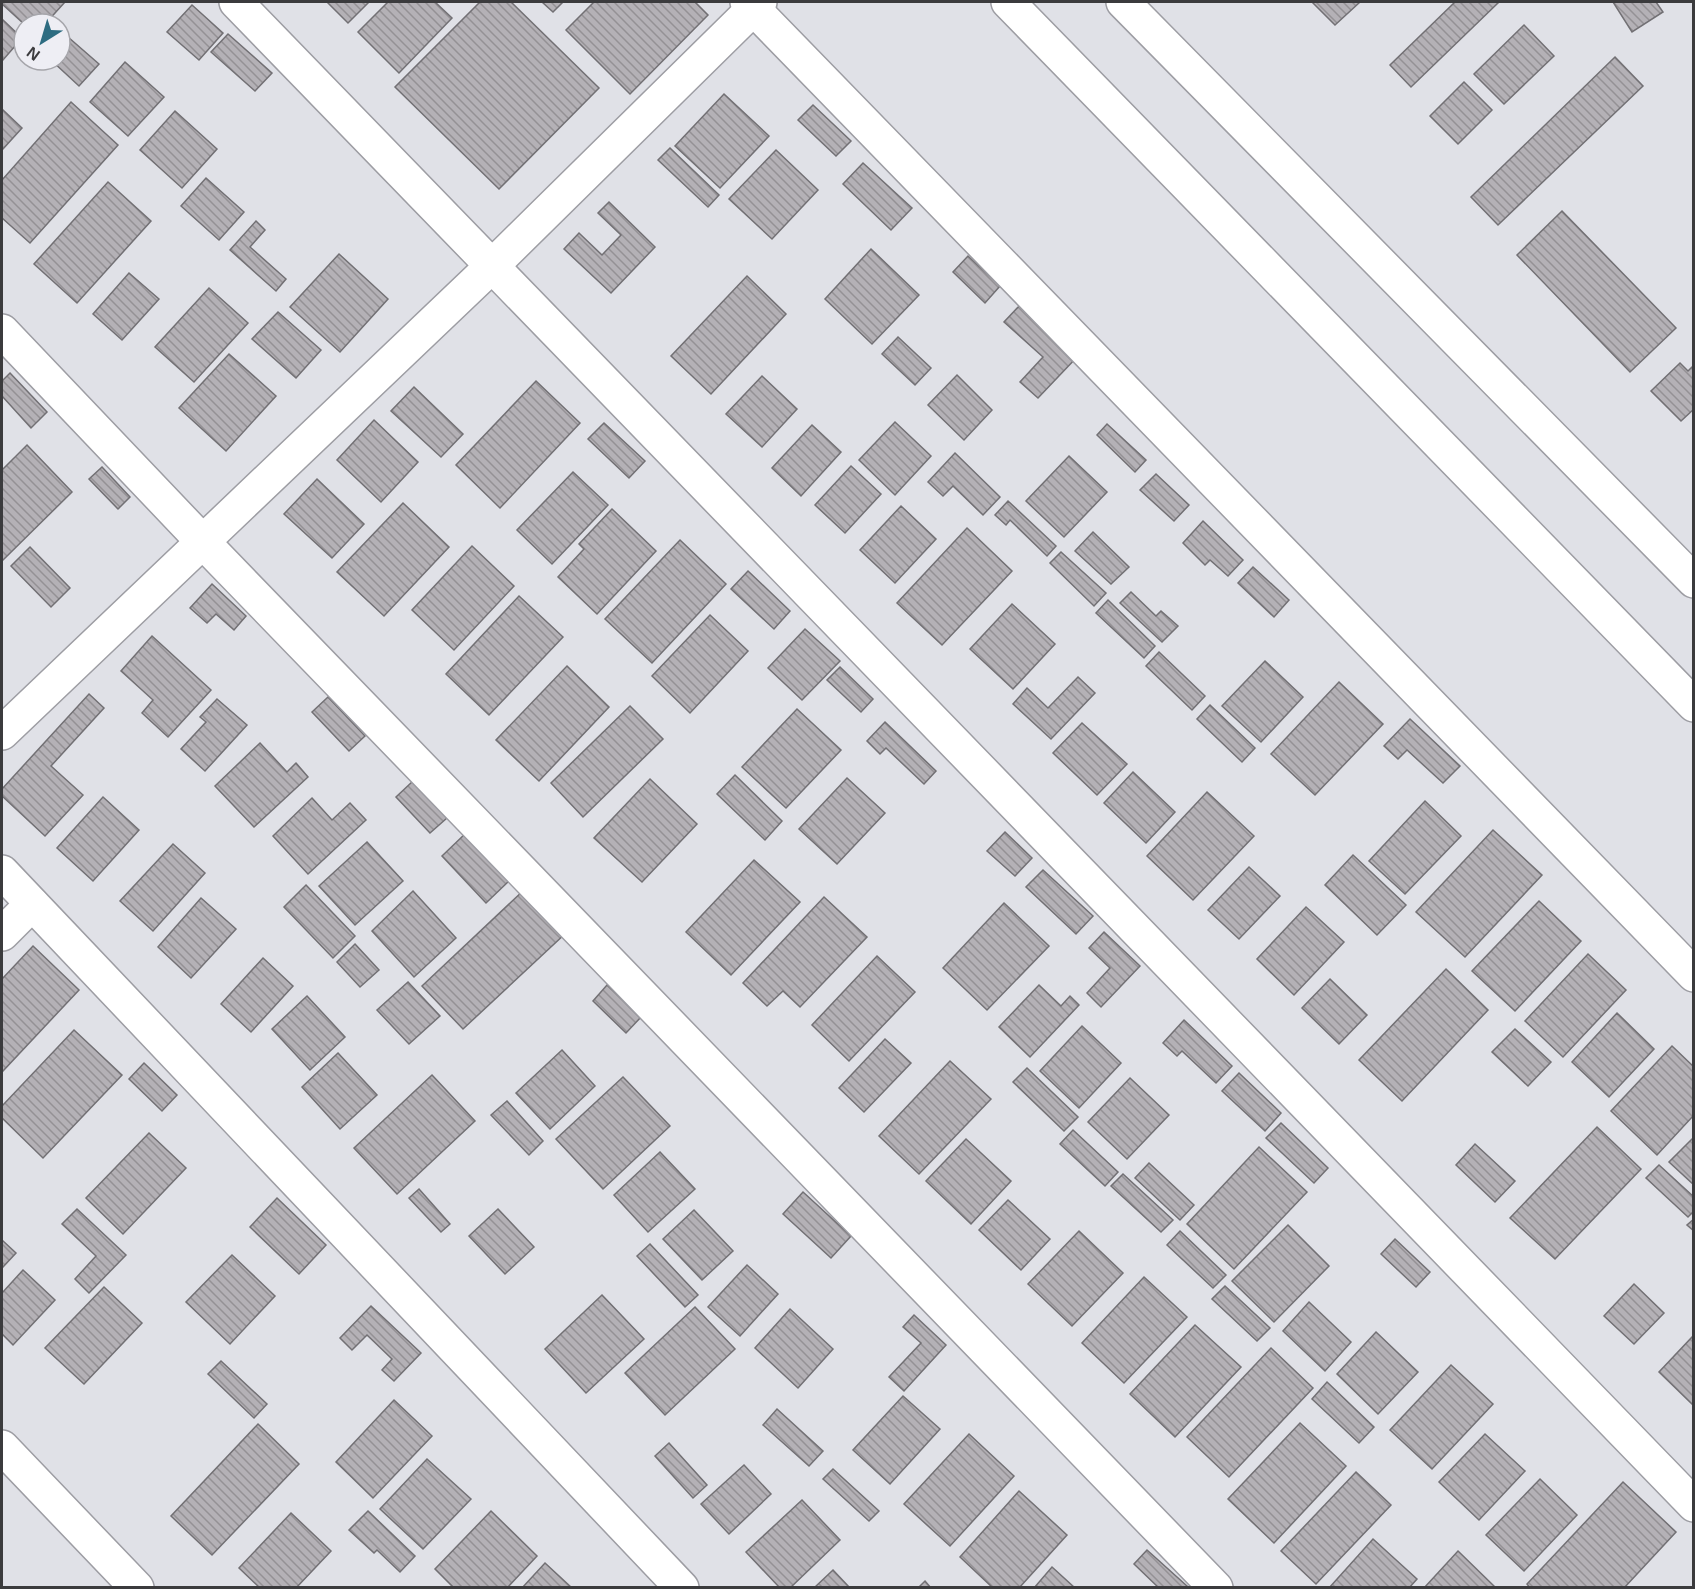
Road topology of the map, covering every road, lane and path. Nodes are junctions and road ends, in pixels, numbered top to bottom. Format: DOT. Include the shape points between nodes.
graph roads {
  1 [pos="236,2"];
  2 [pos="1008,2"];
  3 [pos="1123,2"];
  4 [pos="753,4"];
  5 [pos="493,265"];
  6 [pos="2,331"];
  7 [pos="203,542"];
  8 [pos="1694,580"];
  9 [pos="1694,705"];
  10 [pos="2,733"];
  11 [pos="2,872"];
  12 [pos="32,904"];
  13 [pos="2,934"];
  14 [pos="1694,975"];
  15 [pos="2,1447"];
  16 [pos="1694,1505"];
  17 [pos="137,1587"];
  18 [pos="682,1587"];
  19 [pos="1216,1587"];
  1 -- 5 [label="street"];
  2 -- 9 [label="street"];
  3 -- 8 [label="street"];
  4 -- 5 [label="street"];
  4 -- 14 [label="street"];
  5 -- 7 [label="street"];
  5 -- 16 [label="street"];
  6 -- 7 [label="street"];
  7 -- 10 [label="street"];
  7 -- 19 [label="street"];
  11 -- 12 [label="street"];
  12 -- 13 [label="street"];
  12 -- 18 [label="street"];
  15 -- 17 [label="street"];
}
